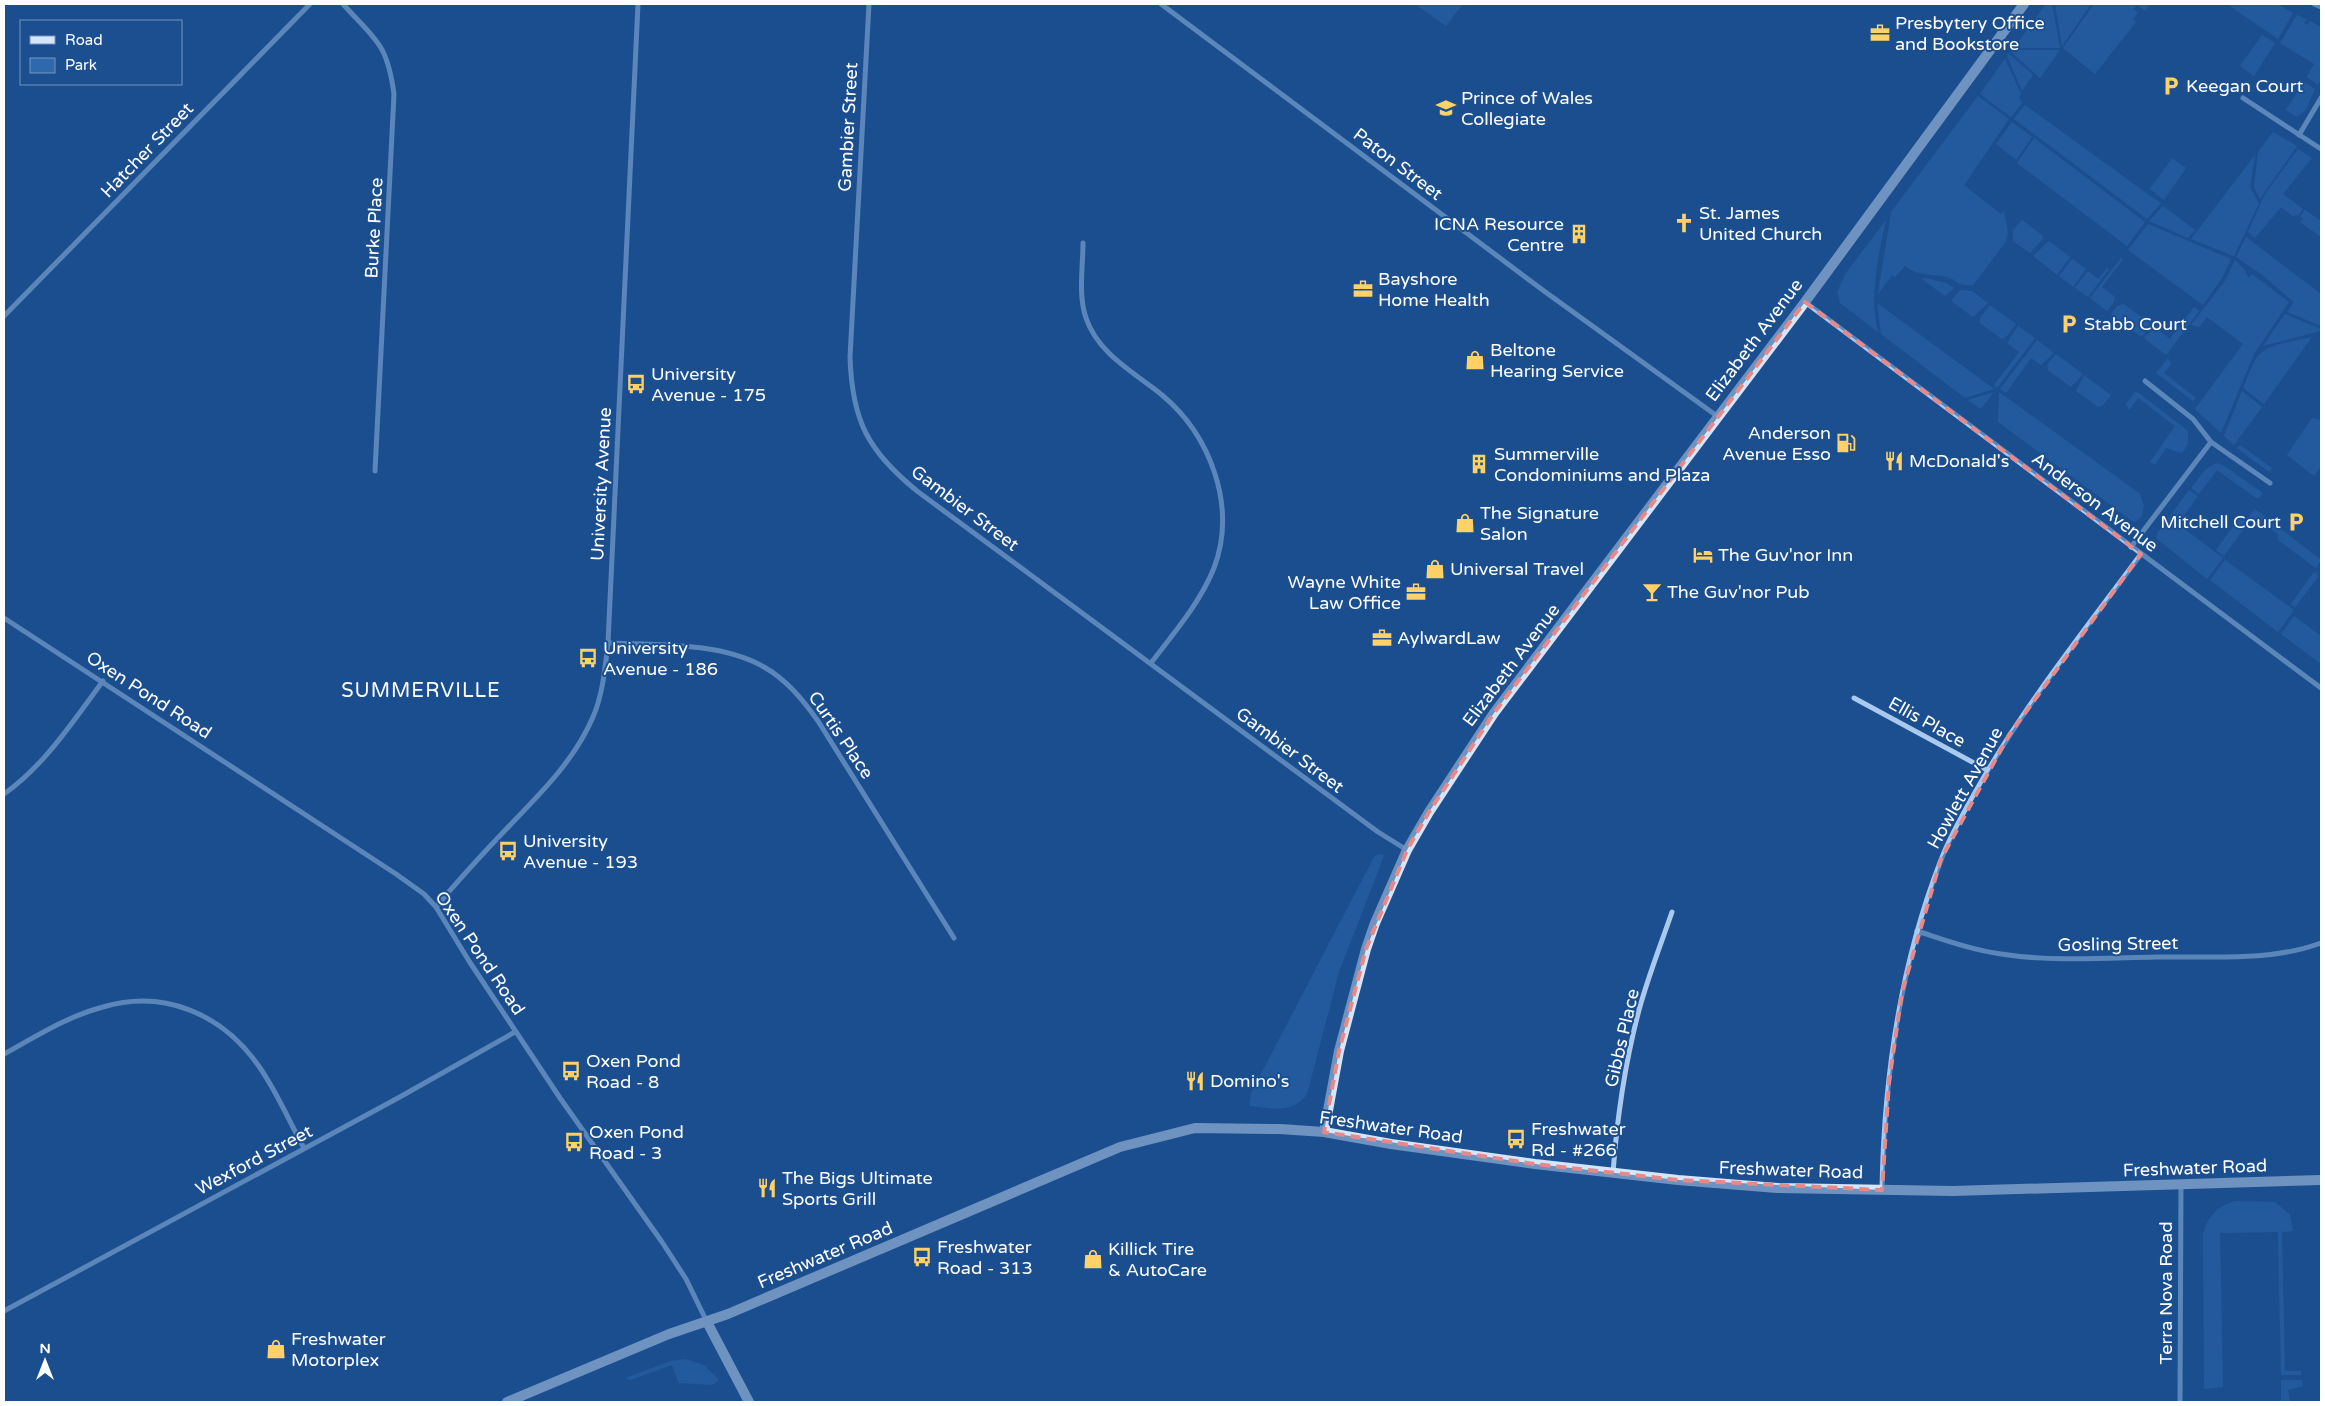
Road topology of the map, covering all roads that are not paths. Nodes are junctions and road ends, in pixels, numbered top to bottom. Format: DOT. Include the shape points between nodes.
graph roads {
  1 [pos="310,4"];
  2 [pos="343,4"];
  3 [pos="638,4"];
  4 [pos="868,4"];
  5 [pos="1161,4"];
  6 [pos="2024,4"];
  7 [pos="2314,4"];
  8 [pos="2321,7"];
  9 [pos="2242,98"];
  10 [pos="2321,98"];
  11 [pos="2299,135"];
  12 [pos="2321,149"];
  13 [pos="1084,243"];
  14 [pos="1805,302"];
  15 [pos="4,316"];
  16 [pos="2145,381"];
  17 [pos="1717,416"];
  18 [pos="2211,442"];
  19 [pos="375,471"];
  20 [pos="2270,484"];
  21 [pos="2131,547"];
  22 [pos="2141,554"];
  23 [pos="4,618"];
  24 [pos="608,643"];
  25 [pos="1151,663"];
  26 [pos="103,681"];
  27 [pos="2321,688"];
  28 [pos="1854,698"];
  29 [pos="1987,770"];
  30 [pos="4,794"];
  31 [pos="1408,850"];
  32 [pos="436,907"];
  33 [pos="1672,912"];
  34 [pos="1917,931"];
  35 [pos="954,938"];
  36 [pos="2321,943"];
  37 [pos="515,1032"];
  38 [pos="4,1054"];
  39 [pos="1324,1132"];
  40 [pos="304,1148"];
  41 [pos="1613,1173"];
  42 [pos="2321,1180"];
  43 [pos="2180,1184"];
  44 [pos="1882,1190"];
  45 [pos="4,1311"];
  46 [pos="706,1322"];
  47 [pos="507,1402"];
  48 [pos="749,1402"];
  49 [pos="2180,1402"];
  1 -- 15 [label="street, Hatcher Street"];
  2 -- 19 [label="street, Burke Place" via="384,50 394,94"];
  3 -- 24 [label="street, University Avenue"];
  4 -- 25 [label="street, Gambier Street" via="850,357 856,411 878,455 895,473"];
  5 -- 17 [label="street, Paton Street"];
  6 -- 14 [label="main road, Elizabeth Avenue"];
  7 -- 8 [label="street"];
  9 -- 11 [label="street"];
  10 -- 11 [label="street"];
  11 -- 12 [label="street"];
  13 -- 25 [label="street" via="1083,300 1092,330 1115,360 1180,410 1204,446 1220,491 1222,534 1213,570"];
  14 -- 17 [label="main road, Elizabeth Avenue"];
  14 -- 21 [label="street, Anderson Avenue"];
  16 -- 18 [label="street" via="2193,419"];
  17 -- 31 [label="main road, Elizabeth Avenue" via="1494,713"];
  18 -- 20 [label="street"];
  18 -- 21 [label="street"];
  21 -- 22 [label="street, Anderson Avenue"];
  22 -- 27 [label="street, Anderson Avenue"];
  22 -- 29 [label="street, Howlett Avenue" via="2029,705"];
  23 -- 26 [label="street, Oxen Pond Road"];
  24 -- 32 [label="street, University Avenue" via="594,716 582,740 545,789"];
  24 -- 35 [label="street, Curtis Place" via="712,649 740,656 782,680 800,696 818,721"];
  25 -- 31 [label="street, Gambier Street" via="1378,832"];
  26 -- 30 [label="street" via="57,742"];
  26 -- 32 [label="street, Oxen Pond Road" via="411,884"];
  28 -- 29 [label="street, Ellis Place"];
  29 -- 34 [label="street, Howlett Avenue" via="1941,859"];
  31 -- 39 [label="main road, Elizabeth Avenue" via="1375,923 1361,966 1339,1050"];
  32 -- 37 [label="street, Oxen Pond Road"];
  33 -- 41 [label="street, Gibbs Place" via="1633,1038"];
  34 -- 36 [label="street, Gosling Street" via="1962,946 2001,954 2048,958 2284,954"];
  34 -- 44 [label="street, Howlett Avenue" via="1902,992 1891,1063"];
  37 -- 40 [label="street, Wexford Street"];
  37 -- 46 [label="street, Oxen Pond Road" via="662,1242 686,1279"];
  38 -- 40 [label="street" via="58,1025 102,1007 129,1001 182,1006 205,1015 224,1028 247,1051 259,1066"];
  39 -- 41 [label="main road, Freshwater Road"];
  39 -- 46 [label="main road, Freshwater Road" via="1195,1128 1120,1147"];
  40 -- 45 [label="street, Wexford Street"];
  41 -- 44 [label="main road, Freshwater Road" via="1777,1188"];
  42 -- 43 [label="main road, Freshwater Road"];
  43 -- 44 [label="main road, Freshwater Road" via="1953,1192"];
  43 -- 49 [label="street, Terra Nova Road"];
  46 -- 47 [label="main road, Freshwater Road" via="669,1334"];
  46 -- 48 [label="main road"];
}
